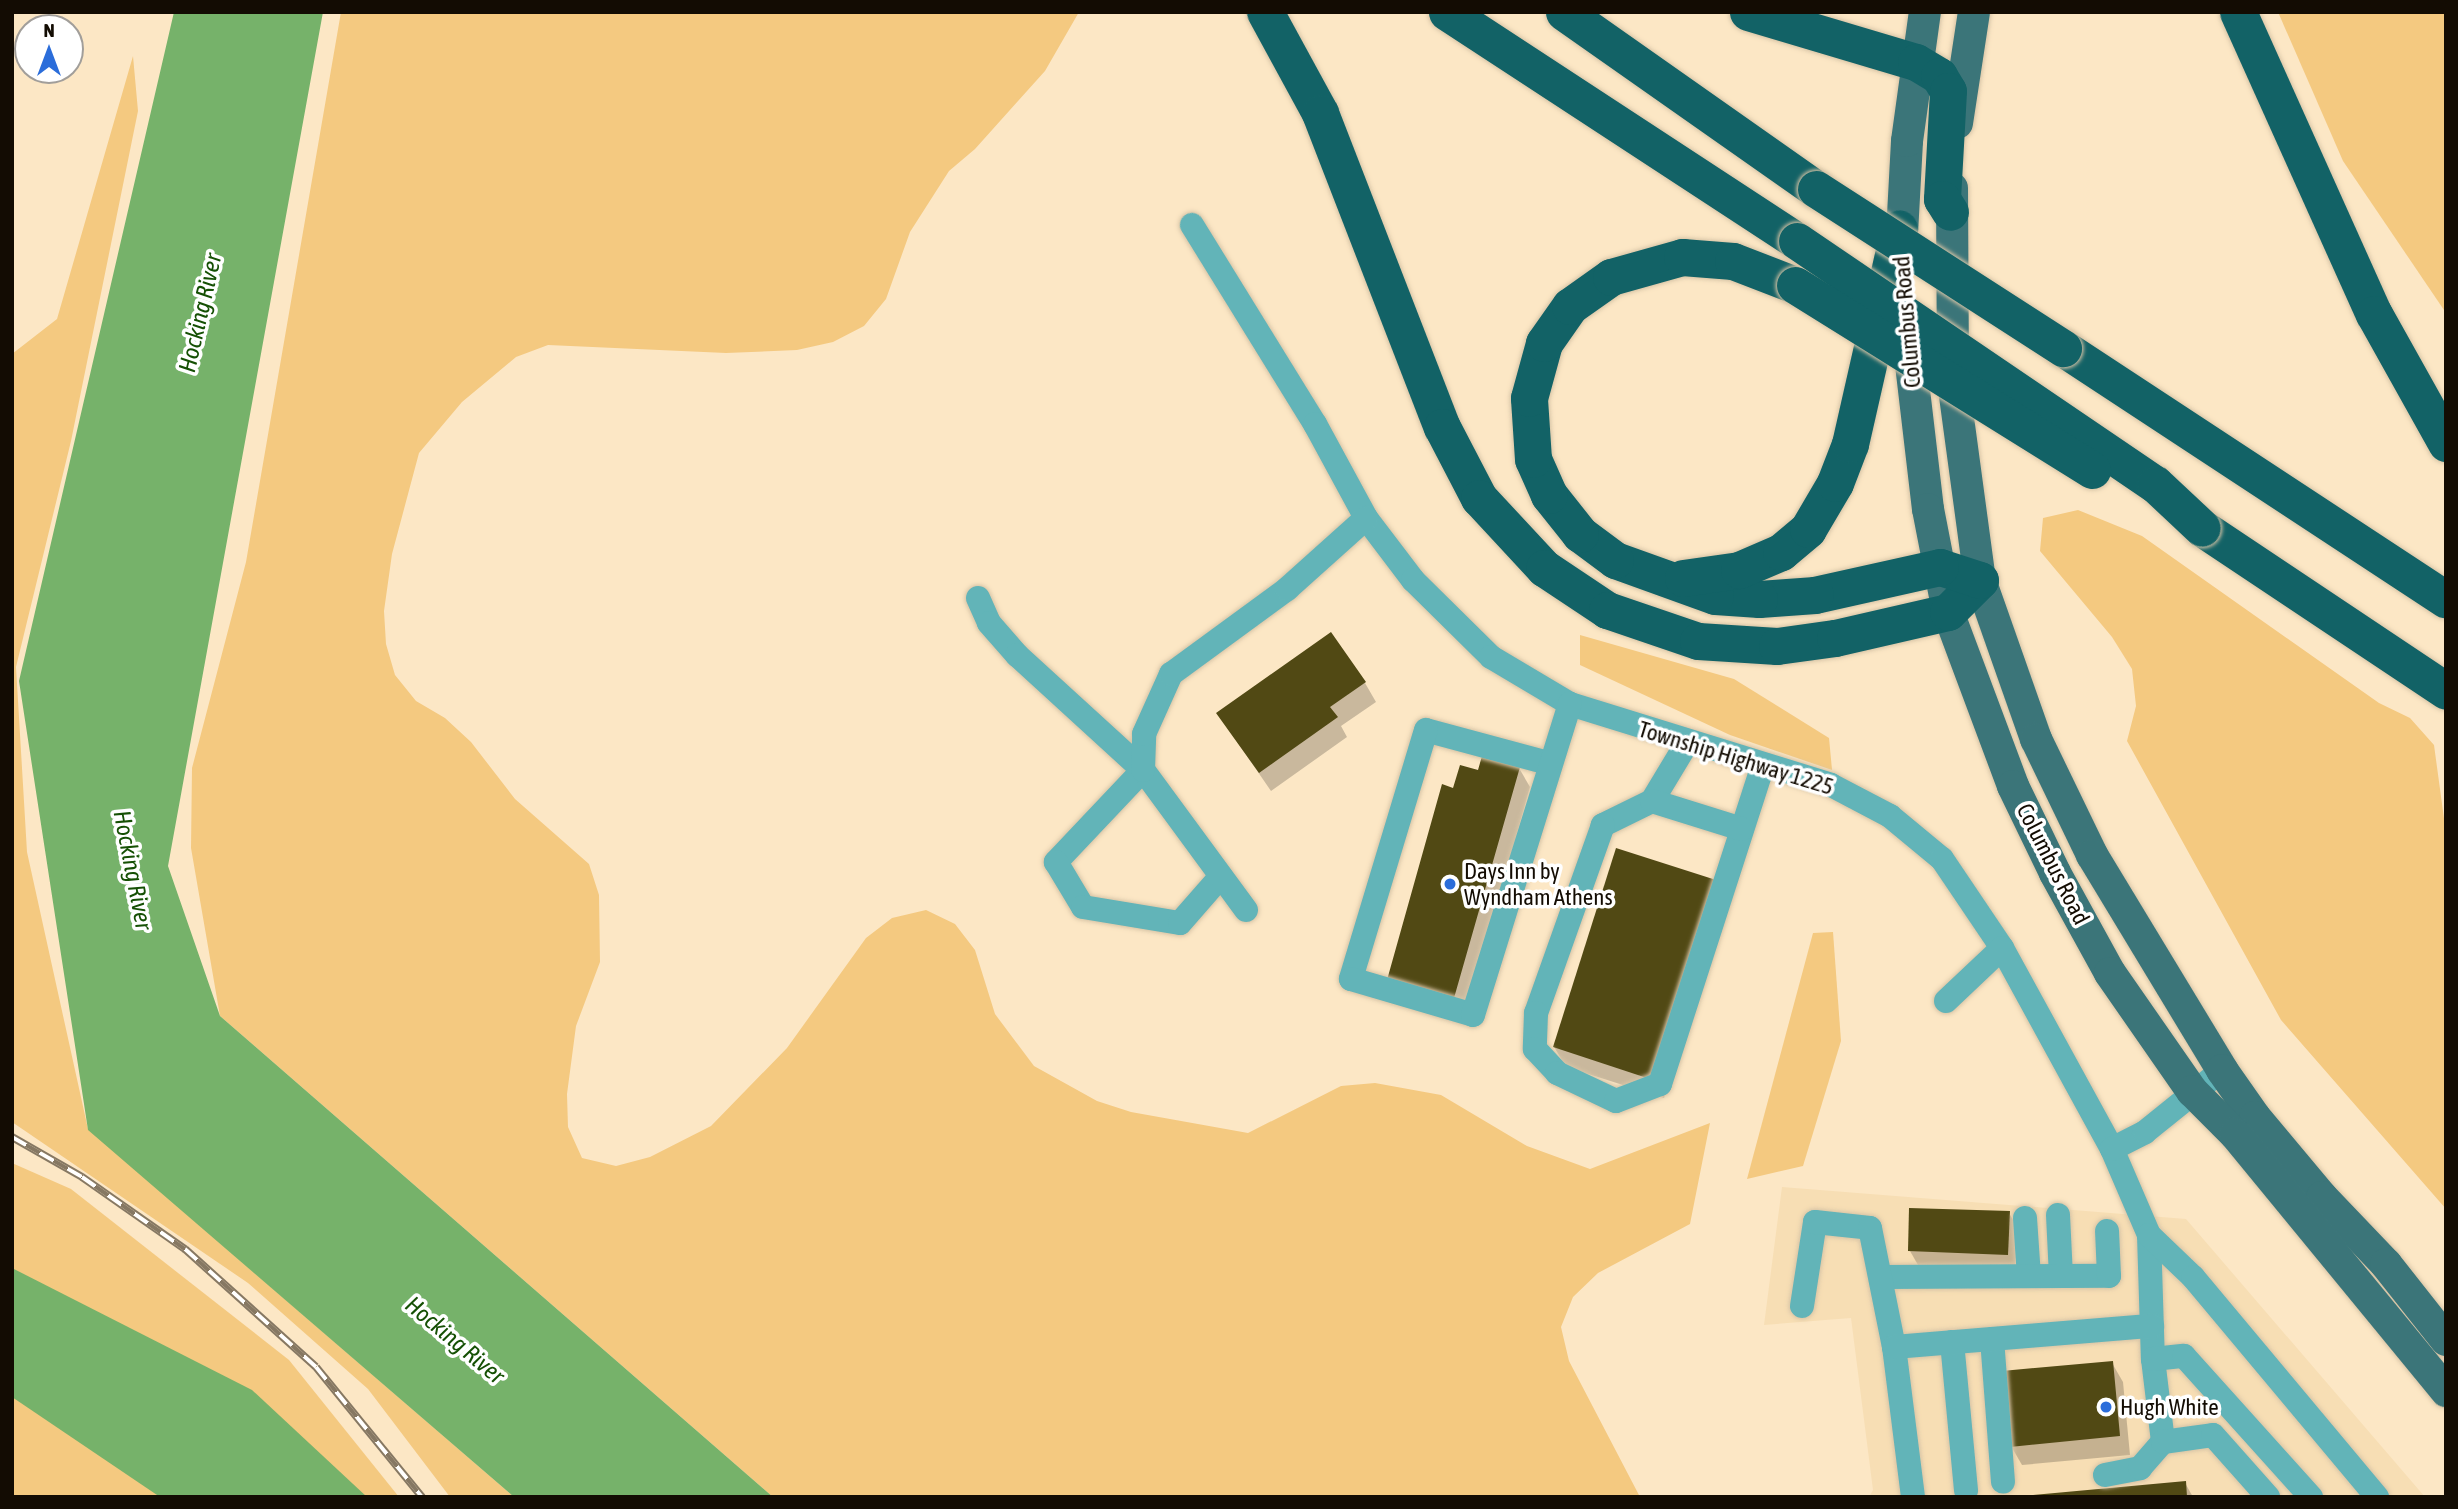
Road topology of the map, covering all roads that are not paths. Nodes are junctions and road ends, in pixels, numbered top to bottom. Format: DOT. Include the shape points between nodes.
graph roads {
  1 [pos="1265,12"];
  2 [pos="1447,12"];
  3 [pos="1564,12"];
  4 [pos="1748,12"];
  5 [pos="1925,12"];
  6 [pos="1973,12"];
  7 [pos="2238,12"];
  8 [pos="1916,62"];
  9 [pos="1950,212"];
  10 [pos="1192,225"];
  11 [pos="1899,229"];
  12 [pos="2446,443"];
  13 [pos="1366,518"];
  14 [pos="2202,528"];
  15 [pos="1940,567"];
  16 [pos="1643,574"];
  17 [pos="1980,580"];
  18 [pos="978,598"];
  19 [pos="2446,600"];
  20 [pos="1948,612"];
  21 [pos="2446,691"];
  22 [pos="1570,704"];
  23 [pos="1687,743"];
  24 [pos="1548,763"];
  25 [pos="1763,765"];
  26 [pos="1143,770"];
  27 [pos="1651,801"];
  28 [pos="1742,829"];
  29 [pos="1221,876"];
  30 [pos="1247,910"];
  31 [pos="2002,948"];
  32 [pos="1946,1001"];
  33 [pos="2222,1070"];
  34 [pos="2192,1091"];
  35 [pos="2112,1149"];
  36 [pos="2058,1215"];
  37 [pos="2025,1218"];
  38 [pos="2108,1231"];
  39 [pos="2149,1235"];
  40 [pos="2029,1276"];
  41 [pos="2061,1276"];
  42 [pos="1884,1277"];
  43 [pos="1802,1306"];
  44 [pos="2152,1326"];
  45 [pos="1992,1339"];
  46 [pos="2446,1340"];
  47 [pos="1952,1342"];
  48 [pos="1894,1347"];
  49 [pos="2153,1359"];
  50 [pos="2446,1391"];
  51 [pos="2163,1443"];
  52 [pos="2105,1475"];
  53 [pos="2003,1482"];
  54 [pos="1966,1490"];
  55 [pos="1913,1497"];
  56 [pos="2268,1497"];
  57 [pos="2311,1497"];
  58 [pos="2377,1497"];
  1 -- 20 [label="highway" via="1320,113 1442,427 1479,498 1544,568 1607,610 1637,623 1726,645 1806,643"];
  2 -- 14 [label="highway, bridge" via="1797,241 2155,484"];
  3 -- 19 [label="highway, bridge" via="1816,189"];
  4 -- 8 [label="highway"];
  5 -- 8 [label="main road, Columbus Road"];
  6 -- 9 [label="main road, Columbus Road"];
  7 -- 12 [label="highway" via="2374,314"];
  8 -- 9 [label="highway" via="1939,76 1948,91 1941,185"];
  8 -- 11 [label="main road, Columbus Road"];
  9 -- 17 [label="main road, Columbus Road" via="1953,381"];
  10 -- 13 [label="street, Township Highway 1225" via="1315,424"];
  11 -- 15 [label="main road, Columbus Road" via="1916,417"];
  11 -- 16 [label="highway" via="1850,444 1835,483 1808,529 1781,552 1739,570 1710,577"];
  13 -- 22 [label="street, Township Highway 1225" via="1448,619 1491,657"];
  13 -- 26 [label="street" via="1287,589 1171,674 1144,734"];
  14 -- 16 [label="highway, bridge" via="2137,498 1795,285 1733,261 1705,257 1659,260 1611,277 1570,306 1544,343 1528,408 1539,475 1549,495 1580,534"];
  14 -- 21 [label="highway"];
  15 -- 16 [label="highway" via="1815,595 1759,599 1715,596"];
  15 -- 17 [label="highway"];
  15 -- 20 [label="main road, Columbus Road"];
  17 -- 20 [label="highway"];
  17 -- 33 [label="main road, Columbus Road" via="2015,689 2092,856"];
  18 -- 26 [label="street" via="989,623 1017,655"];
  20 -- 34 [label="main road, Columbus Road" via="2013,786 2054,873 2110,973"];
  22 -- 23 [label="street, Township Highway 1225"];
  22 -- 24 [label="street"];
  23 -- 25 [label="street, Township Highway 1225"];
  23 -- 27 [label="street"];
  24 -- 24 [label="street" via="1473,1015 1352,979 1426,730"];
  25 -- 28 [label="street"];
  25 -- 31 [label="street, Township Highway 1225" via="1831,785 1890,816 1942,859"];
  26 -- 29 [label="street"];
  26 -- 29 [label="street" via="1056,862 1083,907 1180,923"];
  27 -- 28 [label="street"];
  27 -- 28 [label="street" via="1604,825 1536,1013 1535,1049 1557,1073 1616,1101 1660,1084"];
  29 -- 30 [label="street"];
  31 -- 32 [label="street"];
  31 -- 35 [label="street, Township Highway 1225"];
  33 -- 34 [label="street"];
  33 -- 46 [label="main road, Columbus Road" via="2264,1127"];
  34 -- 35 [label="street" via="2145,1132"];
  34 -- 50 [label="main road, Columbus Road" via="2235,1134"];
  35 -- 39 [label="street, Township Highway 1225"];
  36 -- 41 [label="street"];
  37 -- 40 [label="street"];
  38 -- 41 [label="street" via="2109,1276"];
  39 -- 44 [label="street"];
  39 -- 58 [label="street" via="2193,1277"];
  40 -- 41 [label="street"];
  40 -- 42 [label="street"];
  42 -- 43 [label="street" via="1870,1228 1815,1222"];
  42 -- 48 [label="street"];
  44 -- 45 [label="street"];
  44 -- 49 [label="street"];
  45 -- 47 [label="street"];
  45 -- 53 [label="street"];
  47 -- 48 [label="street"];
  47 -- 54 [label="street"];
  48 -- 55 [label="street"];
  49 -- 51 [label="street"];
  49 -- 57 [label="street" via="2184,1356"];
  51 -- 52 [label="street" via="2140,1468"];
  51 -- 56 [label="street" via="2213,1435"];
}
